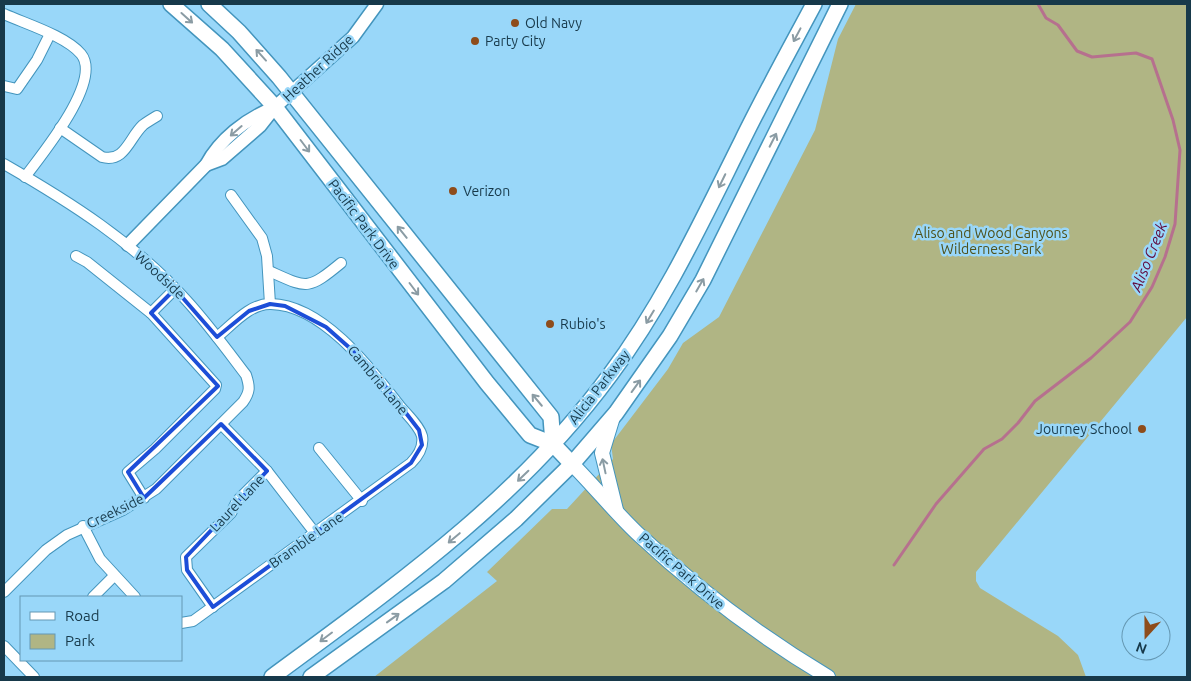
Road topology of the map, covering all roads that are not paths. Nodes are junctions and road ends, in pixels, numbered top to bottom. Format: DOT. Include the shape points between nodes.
graph roads {
  1 [pos="172,4"];
  2 [pos="209,4"];
  3 [pos="377,4"];
  4 [pos="814,4"];
  5 [pos="840,4"];
  6 [pos="4,14"];
  7 [pos="50,34"];
  8 [pos="4,86"];
  9 [pos="292,93"];
  10 [pos="275,107"];
  11 [pos="156,116"];
  12 [pos="60,128"];
  13 [pos="4,164"];
  14 [pos="26,177"];
  15 [pos="231,195"];
  16 [pos="128,245"];
  17 [pos="76,256"];
  18 [pos="341,263"];
  19 [pos="269,271"];
  20 [pos="175,289"];
  21 [pos="270,304"];
  22 [pos="151,314"];
  23 [pos="217,337"];
  24 [pos="613,416"];
  25 [pos="221,424"];
  26 [pos="553,444"];
  27 [pos="422,445"];
  28 [pos="319,448"];
  29 [pos="572,464"];
  30 [pos="266,471"];
  31 [pos="144,498"];
  32 [pos="362,501"];
  33 [pos="617,513"];
  34 [pos="83,526"];
  35 [pos="315,533"];
  36 [pos="114,576"];
  37 [pos="4,592"];
  38 [pos="94,596"];
  39 [pos="134,596"];
  40 [pos="212,607"];
  41 [pos="182,623"];
  42 [pos="4,646"];
  43 [pos="34,677"];
  44 [pos="272,677"];
  45 [pos="311,677"];
  46 [pos="828,677"];
  1 -- 10 [label="main road, Pacific Park Drive, one-way" via="222,49"];
  9 -- 2 [label="main road, Pacific Park Drive, one-way" via="249,42"];
  3 -- 9 [label="street, Heather Ridge" via="353,37"];
  4 -- 26 [label="main road, Alicia Parkway, one-way" via="651,315 606,381"];
  24 -- 5 [label="main road, Alicia Parkway, one-way" via="655,359 703,280"];
  6 -- 7 [label="street"];
  7 -- 8 [label="street" via="17,89"];
  7 -- 12 [label="street" via="75,48 87,66 86,78"];
  9 -- 10 [label="street, Heather Ridge"];
  26 -- 9 [label="main road, Pacific Park Drive, one-way" via="551,417"];
  10 -- 16 [label="street, Heather Ridge" via="260,126 222,159 206,165"];
  10 -- 26 [label="main road, Pacific Park Drive, one-way" via="486,383 532,438"];
  11 -- 12 [label="street" via="143,125 118,156 110,159 102,158"];
  12 -- 14 [label="street"];
  13 -- 14 [label="street, Woodside"];
  14 -- 16 [label="street, Woodside"];
  15 -- 19 [label="street" via="262,238"];
  16 -- 20 [label="street, Woodside"];
  17 -- 22 [label="street"];
  18 -- 19 [label="street" via="322,278 304,285"];
  19 -- 21 [label="street"];
  20 -- 22 [label="street"];
  20 -- 23 [label="street, Woodside"];
  21 -- 23 [label="street" via="249,311"];
  21 -- 27 [label="street, Cambria Lane" via="303,314 348,344 419,430"];
  22 -- 31 [label="street" via="216,385 155,449 128,472"];
  23 -- 25 [label="street, Woodside" via="246,375 250,386 243,402"];
  24 -- 29 [label="main road, Alicia Parkway"];
  33 -- 24 [label="main road, one-way" via="602,453"];
  25 -- 30 [label="street"];
  25 -- 31 [label="street, Creekside"];
  26 -- 29 [label="main road, Pacific Park Drive"];
  26 -- 44 [label="main road, Alicia Parkway, one-way" via="492,506 440,550"];
  27 -- 32 [label="street, Bramble Lane" via="411,464"];
  28 -- 32 [label="street"];
  29 -- 33 [label="main road, Pacific Park Drive"];
  45 -- 29 [label="main road, Alicia Parkway, one-way" via="444,581 516,520"];
  30 -- 35 [label="street"];
  30 -- 40 [label="street, Laurel Lane" via="231,513 186,557 187,570"];
  31 -- 34 [label="street, Creekside"];
  32 -- 35 [label="street, Bramble Lane"];
  33 -- 46 [label="main road, Pacific Park Drive" via="736,618"];
  34 -- 36 [label="street" via="100,559"];
  34 -- 37 [label="street, Creekside" via="46,550"];
  35 -- 40 [label="street, Bramble Lane"];
  36 -- 38 [label="street"];
  36 -- 39 [label="street"];
  40 -- 41 [label="street, Bramble Lane" via="192,621"];
  42 -- 43 [label="street"];
}
